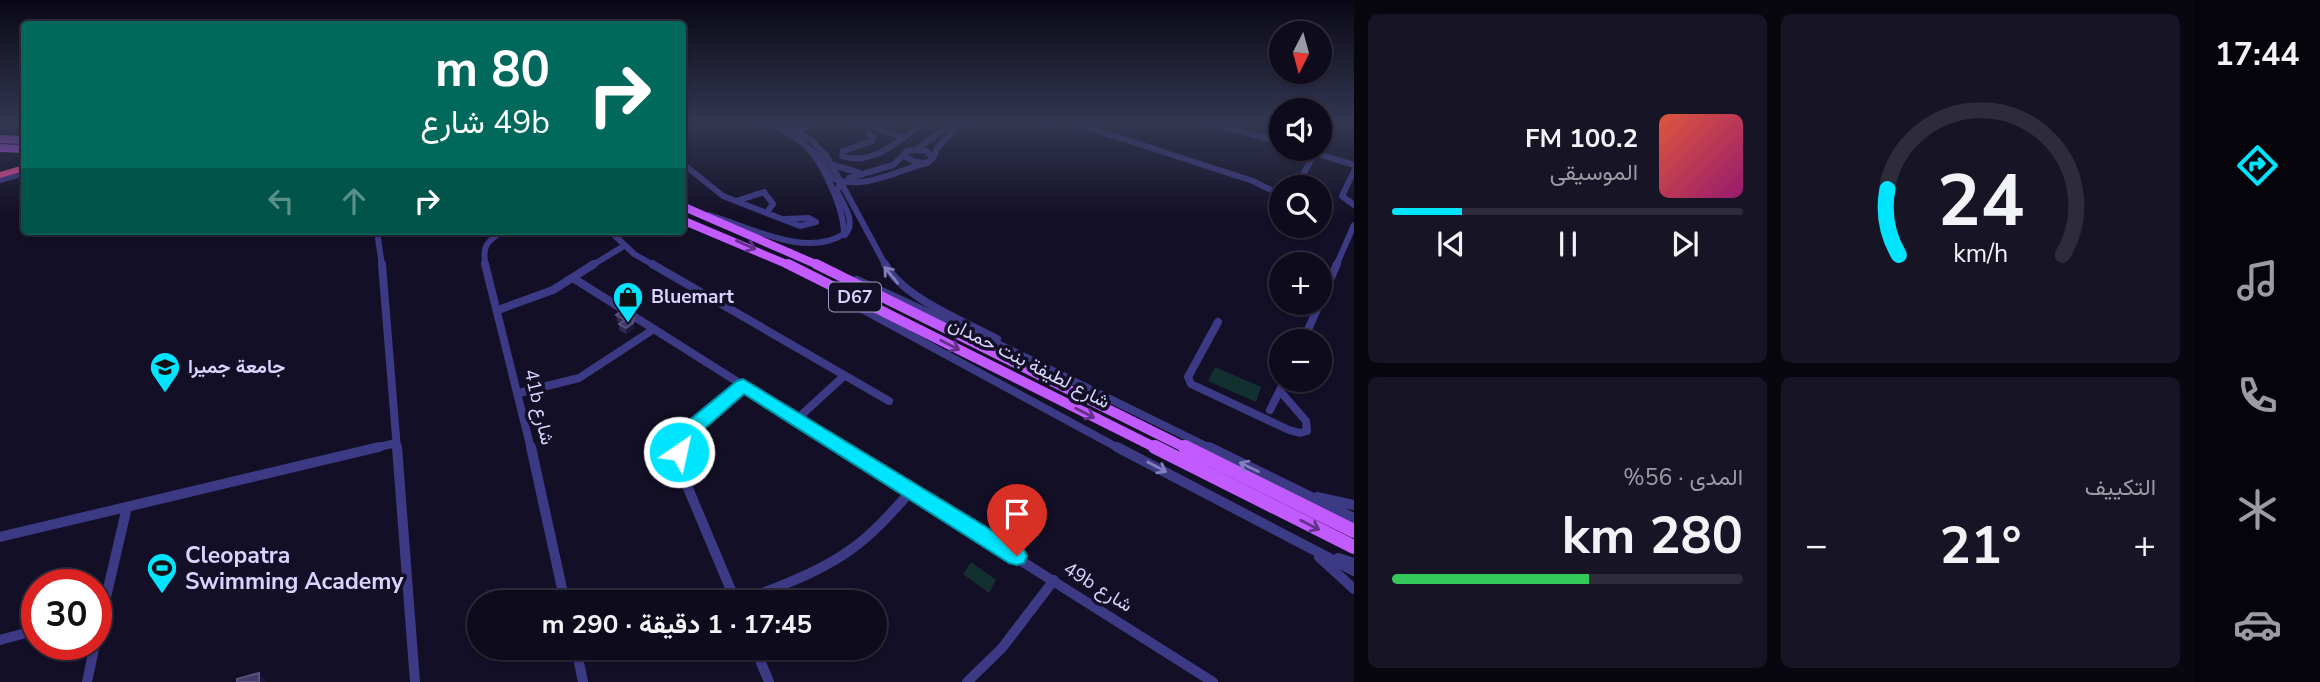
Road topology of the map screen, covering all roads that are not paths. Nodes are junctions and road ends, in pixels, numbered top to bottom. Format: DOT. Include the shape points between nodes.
graph roads {
  1 [pos="905,154"];
  2 [pos="812,155"];
  3 [pos="817,155"];
  4 [pos="825,155"];
  5 [pos="842,155"];
  6 [pos="871,155"];
  7 [pos="904,155"];
  8 [pos="928,155"];
  9 [pos="933,155"];
  10 [pos="1172,155"];
  11 [pos="1332,158"];
  12 [pos="930,160"];
  13 [pos="831,164"];
  14 [pos="1354,165"];
  15 [pos="686,166"];
  16 [pos="1354,171"];
  17 [pos="21,172"];
  18 [pos="872,176"];
  19 [pos="0,178"];
  20 [pos="840,182"];
  21 [pos="1269,189"];
  22 [pos="736,201"];
  23 [pos="1354,205"];
  24 [pos="853,206"];
  25 [pos="686,208"];
  26 [pos="766,212"];
  27 [pos="703,214"];
  28 [pos="783,219"];
  29 [pos="686,222"];
  30 [pos="1354,225"];
  31 [pos="378,235"];
  32 [pos="495,235"];
  33 [pos="614,235"];
  34 [pos="842,236"];
  35 [pos="624,246"];
  36 [pos="573,278"];
  37 [pos="843,278"];
  38 [pos="831,285"];
  39 [pos="498,310"];
  40 [pos="1218,322"];
  41 [pos="654,329"];
  42 [pos="1308,329"];
  43 [pos="1010,350"];
  44 [pos="844,376"];
  45 [pos="1026,377"];
  46 [pos="743,385"];
  47 [pos="1279,392"];
  48 [pos="1281,392"];
  49 [pos="519,393"];
  50 [pos="889,401"];
  51 [pos="1269,410"];
  52 [pos="1247,411"];
  53 [pos="797,419"];
  54 [pos="1284,428"];
  55 [pos="396,443"];
  56 [pos="911,491"];
  57 [pos="1310,498"];
  58 [pos="1354,505"];
  59 [pos="127,507"];
  60 [pos="1354,519"];
  61 [pos="1354,529"];
  62 [pos="0,537"];
  63 [pos="1306,546"];
  64 [pos="1354,547"];
  65 [pos="1354,563"];
  66 [pos="111,569"];
  67 [pos="1354,571"];
  68 [pos="1054,580"];
  69 [pos="1354,589"];
  70 [pos="562,590"];
  71 [pos="733,590"];
  72 [pos="769,590"];
  73 [pos="21,635"];
  74 [pos="0,640"];
  75 [pos="92,660"];
  76 [pos="578,660"];
  77 [pos="760,660"];
  78 [pos="87,682"];
  79 [pos="415,682"];
  80 [pos="583,682"];
  81 [pos="769,682"];
  82 [pos="967,682"];
  83 [pos="1213,682"];
  1 -- 12 [label="street" via="909,160"];
  2 -- 34 [label="street" via="844,220"];
  3 -- 20 [label="street" via="831,178"];
  4 -- 13 [label="street"];
  5 -- 6 [label="street" via="851,160"];
  7 -- 18 [label="street"];
  8 -- 12 [label="street"];
  9 -- 12 [label="street"];
  10 -- 21 [label="street"];
  11 -- 14 [label="street"];
  12 -- 18 [label="street"];
  13 -- 18 [label="street"];
  13 -- 20 [label="street"];
  15 -- 22 [label="street" via="715,191"];
  16 -- 23 [label="street" via="1342,195"];
  17 -- 19 [label="highway"];
  18 -- 20 [label="street"];
  18 -- 24 [label="street" via="854,192"];
  20 -- 24 [label="street"];
  20 -- 34 [label="street" via="836,191 852,225"];
  22 -- 26 [label="street"];
  22 -- 26 [label="street" via="764,192 773,204"];
  43 -- 24 [label="street, one-way" via="892,278"];
  25 -- 27 [label="main road, شارع لطيفة بنت حمدان / D67"];
  26 -- 28 [label="street"];
  27 -- 34 [label="street" via="803,243 825,244"];
  27 -- 37 [label="main road, شارع لطيفة بنت حمدان / D67"];
  29 -- 38 [label="main road, شارع لطيفة بنت حمدان / D67, one-way"];
  30 -- 42 [label="street"];
  31 -- 55 [label="street"];
  32 -- 39 [label="street, 41b شارع" via="482,248"];
  33 -- 35 [label="street"];
  35 -- 36 [label="street"];
  35 -- 44 [label="street"];
  36 -- 39 [label="street" via="544,295"];
  36 -- 41 [label="street, 49b شارع"];
  37 -- 43 [label="street" via="878,288"];
  37 -- 45 [label="main road, شارع لطيفة بنت حمدان / D67"];
  38 -- 45 [label="main road, شارع لطيفة بنت حمدان / D67, one-way"];
  38 -- 63 [label="street, one-way" via="857,307"];
  39 -- 49 [label="street, 41b شارع"];
  40 -- 52 [label="street" via="1188,379"];
  41 -- 46 [label="street, 49b شارع"];
  41 -- 49 [label="street" via="579,378"];
  57 -- 43 [label="street, one-way"];
  44 -- 50 [label="street"];
  44 -- 53 [label="street"];
  45 -- 61 [label="main road, شارع لطيفة بنت حمدان / D67"];
  45 -- 64 [label="main road, شارع لطيفة بنت حمدان / D67, one-way"];
  46 -- 53 [label="street, 49b شارع"];
  46 -- 71 [label="street" via="688,432 679,452 682,474"];
  47 -- 51 [label="street"];
  48 -- 54 [label="street" via="1309,427 1304,432"];
  49 -- 70 [label="street, 41b شارع"];
  51 -- 52 [label="street"];
  51 -- 54 [label="street"];
  52 -- 54 [label="street"];
  53 -- 56 [label="street, 49b شارع"];
  55 -- 59 [label="street"];
  55 -- 79 [label="street"];
  56 -- 68 [label="street, 49b شارع"];
  56 -- 72 [label="street" via="868,537 837,559"];
  57 -- 58 [label="street"];
  57 -- 60 [label="street"];
  57 -- 61 [label="street"];
  59 -- 62 [label="street"];
  59 -- 66 [label="street"];
  63 -- 65 [label="street"];
  63 -- 67 [label="street"];
  63 -- 69 [label="street"];
  68 -- 82 [label="street" via="1002,648"];
  68 -- 83 [label="street, 49b شارع"];
  73 -- 74 [label="street"];
  75 -- 78 [label="street"];
  76 -- 80 [label="street"];
  77 -- 81 [label="street"];
}
